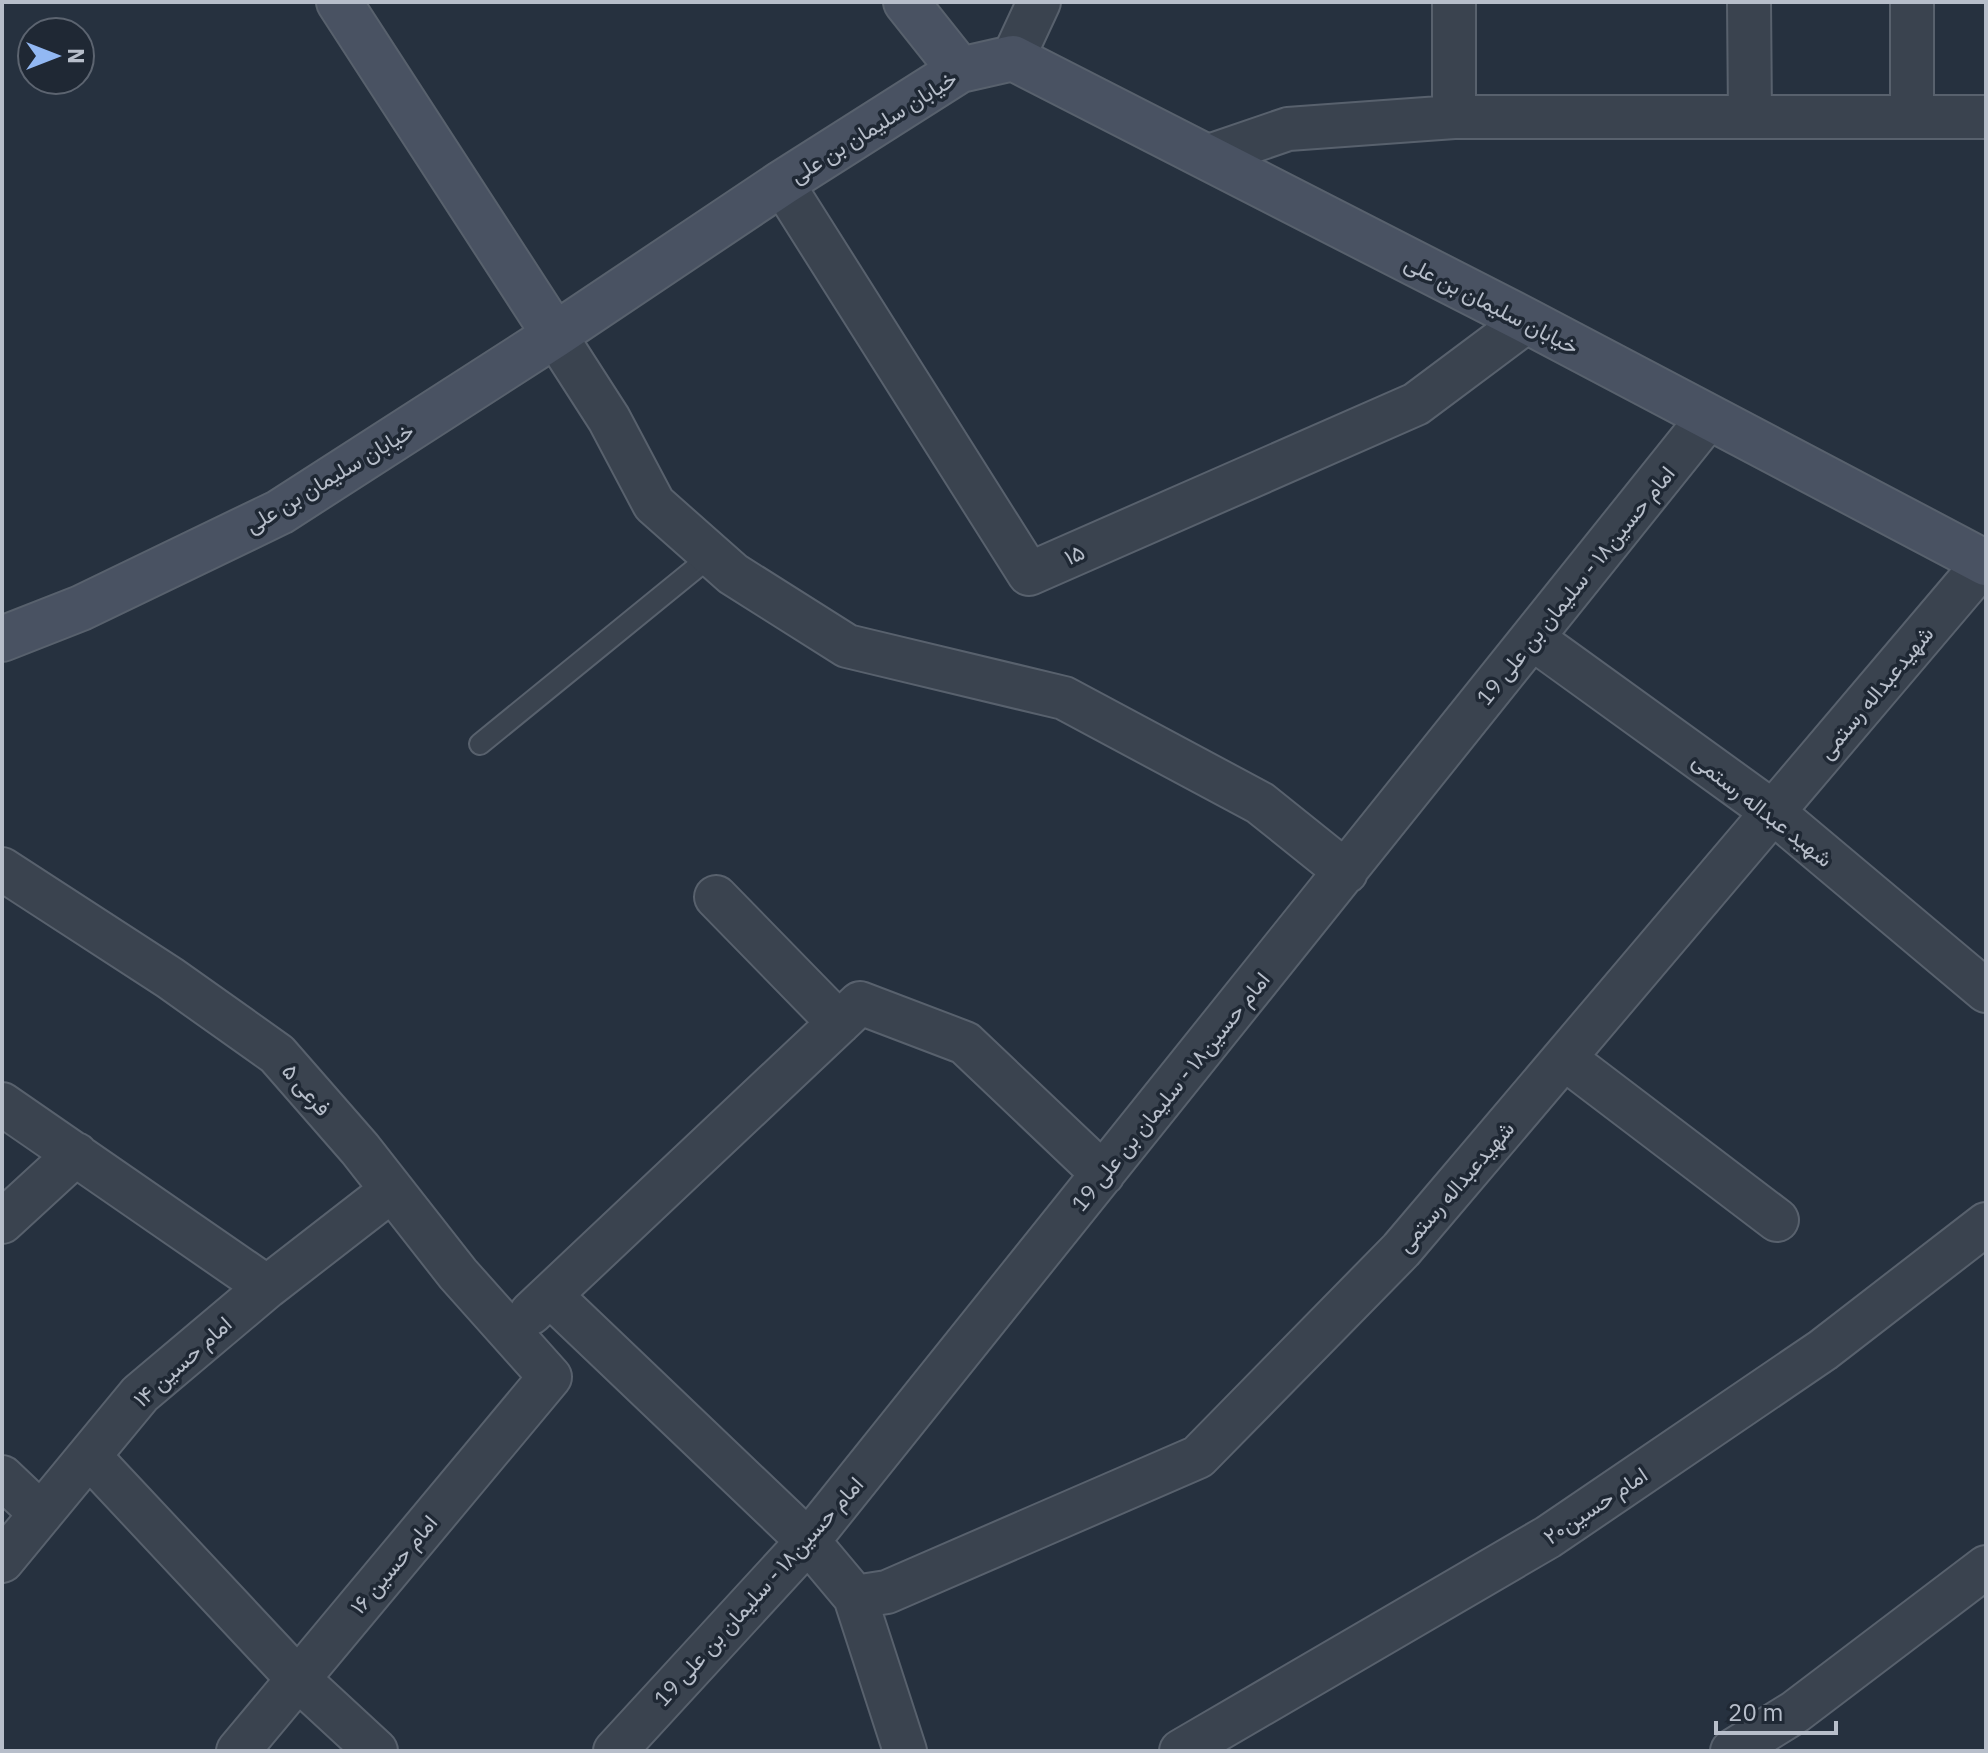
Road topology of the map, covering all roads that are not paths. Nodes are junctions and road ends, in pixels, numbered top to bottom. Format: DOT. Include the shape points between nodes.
graph roads {
  1 [pos="339,2"];
  2 [pos="906,2"];
  3 [pos="1039,2"];
  4 [pos="1454,2"];
  5 [pos="1749,2"];
  6 [pos="1912,2"];
  7 [pos="1013,58"];
  8 [pos="960,70"];
  9 [pos="1454,117"];
  10 [pos="1750,117"];
  11 [pos="1912,117"];
  12 [pos="1986,117"];
  13 [pos="1206,157"];
  14 [pos="782,183"];
  15 [pos="1527,321"];
  16 [pos="555,335"];
  17 [pos="1709,417"];
  18 [pos="712,555"];
  19 [pos="1986,562"];
  20 [pos="1532,638"];
  21 [pos="2,639"];
  22 [pos="480,744"];
  23 [pos="1773,812"];
  24 [pos="2,869"];
  25 [pos="1346,872"];
  26 [pos="716,897"];
  27 [pos="1986,991"];
  28 [pos="839,1023"];
  29 [pos="1564,1058"];
  30 [pos="2,1104"];
  31 [pos="76,1154"];
  32 [pos="1103,1174"];
  33 [pos="392,1190"];
  34 [pos="1777,1220"];
  35 [pos="2,1222"];
  36 [pos="1986,1224"];
  37 [pos="267,1287"];
  38 [pos="550,1295"];
  39 [pos="510,1333"];
  40 [pos="550,1377"];
  41 [pos="89,1456"];
  42 [pos="2,1477"];
  43 [pos="41,1514"];
  44 [pos="808,1541"];
  45 [pos="2,1561"];
  46 [pos="1986,1567"];
  47 [pos="855,1597"];
  48 [pos="297,1678"];
  49 [pos="238,1751"];
  50 [pos="376,1751"];
  51 [pos="615,1751"];
  52 [pos="905,1751"];
  53 [pos="1181,1751"];
  54 [pos="1732,1751"];
  1 -- 16 [label="street"];
  2 -- 8 [label="street"];
  3 -- 7 [label="street"];
  4 -- 9 [label="street"];
  5 -- 10 [label="street"];
  6 -- 11 [label="street"];
  7 -- 8 [label="street, خیابان سلیمان بن علی"];
  7 -- 13 [label="street, خیابان سلیمان بن علی"];
  8 -- 14 [label="street, خیابان سلیمان بن علی"];
  9 -- 10 [label="street"];
  9 -- 13 [label="street" via="1288,129"];
  10 -- 11 [label="street"];
  11 -- 12 [label="street"];
  13 -- 15 [label="street, خیابان سلیمان بن علی"];
  14 -- 15 [label="street, ۱۵" via="1029,574 1416,404"];
  14 -- 16 [label="street, خیابان سلیمان بن علی"];
  15 -- 17 [label="street, خیابان سلیمان بن علی"];
  16 -- 18 [label="street" via="609,419 654,504"];
  16 -- 21 [label="street, خیابان سلیمان بن علی" via="280,512 81,608"];
  17 -- 19 [label="street, خیابان سلیمان بن علی"];
  17 -- 20 [label="street, امام حسین۱۸ - سلیمان بن علی 19"];
  18 -- 22 [label="lane"];
  18 -- 25 [label="street" via="733,574 847,646 1064,698 1260,803"];
  19 -- 23 [label="street, شهیدعبداله رستمی"];
  20 -- 23 [label="street, شهید عبداله رستمی"];
  20 -- 25 [label="street, امام حسین۱۸ - سلیمان بن علی 19"];
  23 -- 27 [label="street, شهید عبداله رستمی"];
  23 -- 29 [label="street, شهیدعبداله رستمی"];
  24 -- 33 [label="street, فرعی ۵" via="277,1054"];
  25 -- 32 [label="street, امام حسین۱۸ - سلیمان بن علی 19"];
  26 -- 28 [label="street"];
  28 -- 32 [label="street" via="860,1003 965,1043"];
  28 -- 38 [label="street"];
  29 -- 34 [label="street"];
  29 -- 47 [label="street, شهیدعبداله رستمی" via="1401,1250 1198,1457 887,1592"];
  30 -- 31 [label="street"];
  31 -- 35 [label="street"];
  31 -- 37 [label="street"];
  32 -- 44 [label="street, امام حسین۱۸ - سلیمان بن علی 19"];
  33 -- 37 [label="street, امام حسین ۱۴"];
  33 -- 39 [label="street, فرعی ۵"];
  36 -- 53 [label="street, امام حسین۲۰" via="1823,1350 1548,1537"];
  37 -- 41 [label="street, امام حسین ۱۴" via="140,1394"];
  38 -- 39 [label="street"];
  38 -- 44 [label="street"];
  39 -- 40 [label="street, فرعی ۵"];
  40 -- 48 [label="street, امام حسین ۱۶"];
  41 -- 43 [label="street, امام حسین ۱۴"];
  41 -- 48 [label="street"];
  42 -- 43 [label="street"];
  43 -- 45 [label="street, امام حسین ۱۴"];
  44 -- 47 [label="street"];
  44 -- 51 [label="street, امام حسین۱۸ - سلیمان بن علی 19"];
  46 -- 54 [label="street" via="1795,1712"];
  47 -- 52 [label="street"];
  48 -- 49 [label="street, امام حسین ۱۶"];
  48 -- 50 [label="street"];
}
